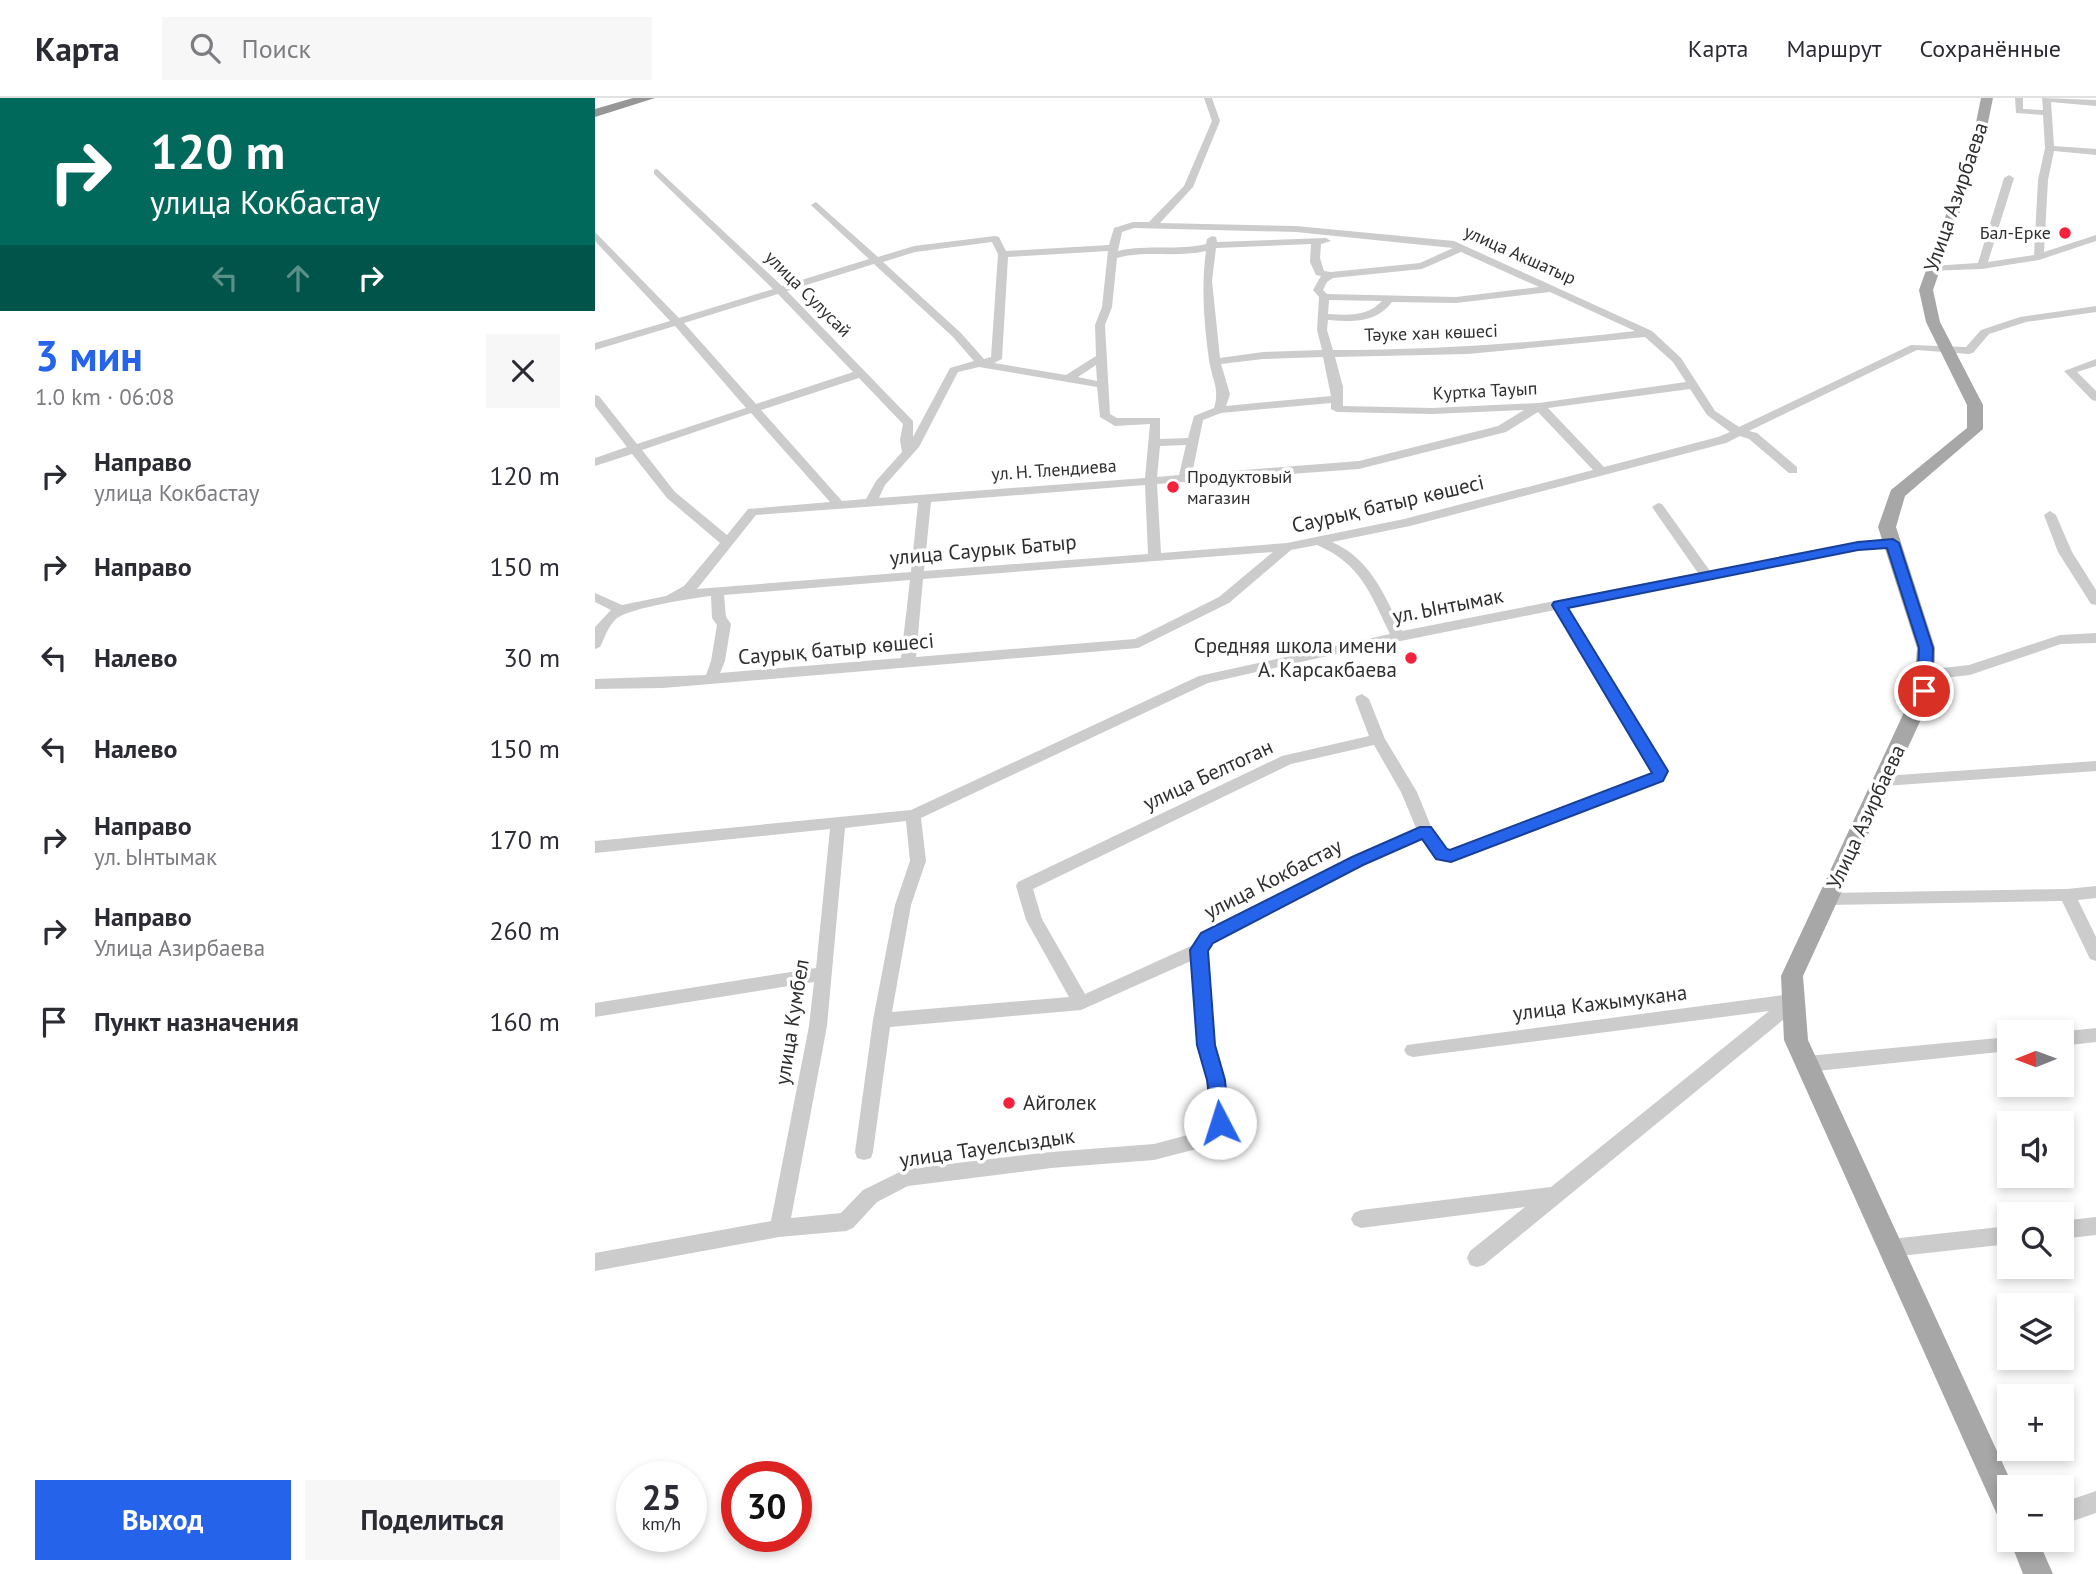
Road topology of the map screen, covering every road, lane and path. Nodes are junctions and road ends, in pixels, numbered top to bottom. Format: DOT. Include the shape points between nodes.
graph roads {
  1 [pos="627,98"];
  2 [pos="648,98"];
  3 [pos="1208,98"];
  4 [pos="1987,98"];
  5 [pos="2019,98"];
  6 [pos="2046,98"];
  7 [pos="2096,103"];
  8 [pos="595,107"];
  9 [pos="595,113"];
  10 [pos="2048,113"];
  11 [pos="2050,148"];
  12 [pos="2096,152"];
  13 [pos="657,173"];
  14 [pos="2009,178"];
  15 [pos="816,205"];
  16 [pos="1151,226"];
  17 [pos="1211,227"];
  18 [pos="595,235"];
  19 [pos="2096,238"];
  20 [pos="1317,241"];
  21 [pos="1211,246"];
  22 [pos="1461,248"];
  23 [pos="1112,252"];
  24 [pos="1003,254"];
  25 [pos="2039,257"];
  26 [pos="876,260"];
  27 [pos="1982,266"];
  28 [pos="1931,269"];
  29 [pos="1331,275"];
  30 [pos="1553,289"];
  31 [pos="780,290"];
  32 [pos="1324,297"];
  33 [pos="1389,299"];
  34 [pos="2096,309"];
  35 [pos="1324,317"];
  36 [pos="677,323"];
  37 [pos="1648,333"];
  38 [pos="595,347"];
  39 [pos="1948,351"];
  40 [pos="1330,353"];
  41 [pos="1103,356"];
  42 [pos="1215,362"];
  43 [pos="2096,362"];
  44 [pos="982,363"];
  45 [pos="861,373"];
  46 [pos="1069,378"];
  47 [pos="1103,385"];
  48 [pos="1692,386"];
  49 [pos="595,398"];
  50 [pos="2096,398"];
  51 [pos="1336,399"];
  52 [pos="1539,406"];
  53 [pos="750,408"];
  54 [pos="1219,410"];
  55 [pos="1738,432"];
  56 [pos="1190,442"];
  57 [pos="1155,443"];
  58 [pos="634,449"];
  59 [pos="908,453"];
  60 [pos="595,462"];
  61 [pos="1793,470"];
  62 [pos="1601,471"];
  63 [pos="1185,478"];
  64 [pos="1151,481"];
  65 [pos="820,485"];
  66 [pos="925,497"];
  67 [pos="871,501"];
  68 [pos="837,503"];
  69 [pos="1658,508"];
  70 [pos="776,509"];
  71 [pos="2050,514"];
  72 [pos="1318,540"];
  73 [pos="727,542"];
  74 [pos="1893,543"];
  75 [pos="1287,547"];
  76 [pos="1156,556"];
  77 [pos="1707,576"];
  78 [pos="918,577"];
  79 [pos="717,592"];
  80 [pos="684,594"];
  81 [pos="595,597"];
  82 [pos="2096,601"];
  83 [pos="1559,605"];
  84 [pos="621,610"];
  85 [pos="1398,637"];
  86 [pos="2096,638"];
  87 [pos="595,644"];
  88 [pos="908,662"];
  89 [pos="1925,675"];
  90 [pos="711,679"];
  91 [pos="595,684"];
  92 [pos="1362,699"];
  93 [pos="1378,738"];
  94 [pos="2096,766"];
  95 [pos="1884,781"];
  96 [pos="913,815"];
  97 [pos="838,821"];
  98 [pos="1425,831"];
  99 [pos="595,847"];
  100 [pos="2096,892"];
  101 [pos="2067,895"];
  102 [pos="1828,899"];
  103 [pos="1199,950"];
  104 [pos="2096,954"];
  105 [pos="824,974"];
  106 [pos="1794,1001"];
  107 [pos="1080,1003"];
  108 [pos="595,1010"];
  109 [pos="882,1020"];
  110 [pos="2096,1035"];
  111 [pos="2074,1038"];
  112 [pos="1997,1045"];
  113 [pos="1413,1050"];
  114 [pos="1807,1064"];
  115 [pos="864,1152"];
  116 [pos="1555,1194"];
  117 [pos="1361,1219"];
  118 [pos="2096,1226"];
  119 [pos="779,1228"];
  120 [pos="2074,1229"];
  121 [pos="1997,1236"];
  122 [pos="1891,1248"];
  123 [pos="1477,1258"];
  124 [pos="595,1262"];
  125 [pos="1997,1482"];
  126 [pos="2096,1502"];
  127 [pos="2074,1510"];
  128 [pos="2028,1552"];
  129 [pos="2038,1574"];
  1 -- 8 [label="highway"];
  2 -- 9 [label="highway"];
  3 -- 16 [label="street" via="1216,121 1188,187"];
  4 -- 28 [label="main road, Улица Азирбаева" via="1978,142"];
  5 -- 10 [label="street" via="2019,111"];
  6 -- 7 [label="street"];
  6 -- 10 [label="street"];
  10 -- 11 [label="street"];
  11 -- 12 [label="street"];
  11 -- 25 [label="street" via="2043,180"];
  13 -- 31 [label="street, улица Сулусай"];
  14 -- 27 [label="street"];
  15 -- 26 [label="street"];
  16 -- 17 [label="street, улица Акшатыр"];
  16 -- 23 [label="street, улица Акшатыр" via="1118,230"];
  17 -- 21 [label="street"];
  17 -- 22 [label="street, улица Акшатыр" via="1445,241"];
  18 -- 36 [label="street"];
  19 -- 25 [label="street"];
  20 -- 21 [label="street"];
  20 -- 22 [label="street"];
  20 -- 29 [label="street" via="1315,267"];
  21 -- 23 [label="street" via="1187,252"];
  21 -- 42 [label="street" via="1207,281"];
  22 -- 29 [label="street" via="1422,266"];
  22 -- 30 [label="street, улица Акшатыр"];
  23 -- 24 [label="street"];
  23 -- 41 [label="street" via="1107,307 1100,325"];
  24 -- 26 [label="street" via="995,239 914,249"];
  24 -- 44 [label="street" via="999,348 996,359"];
  25 -- 27 [label="street"];
  26 -- 31 [label="street"];
  26 -- 44 [label="street"];
  27 -- 28 [label="street"];
  28 -- 39 [label="main road, Улица Азирбаева" via="1926,290 1933,322"];
  29 -- 32 [label="street" via="1322,280 1318,290"];
  30 -- 33 [label="street" via="1456,300"];
  30 -- 37 [label="street, улица Акшатыр"];
  31 -- 36 [label="street"];
  31 -- 45 [label="street, улица Сулусай"];
  32 -- 33 [label="street"];
  32 -- 35 [label="street"];
  33 -- 35 [label="street" via="1366,318"];
  34 -- 39 [label="street, Саурық батыр көшесі" via="2024,319 1985,332 1969,351"];
  35 -- 40 [label="street" via="1322,330"];
  36 -- 38 [label="street"];
  36 -- 53 [label="street"];
  37 -- 40 [label="street, Тәуке хан көшесі" via="1496,349"];
  37 -- 48 [label="street, улица Акшатыр" via="1678,360"];
  39 -- 55 [label="street, Саурық батыр көшесі" via="1915,347"];
  39 -- 74 [label="main road, Улица Азирбаева" via="1975,405 1975,429 1897,494 1887,527"];
  40 -- 42 [label="street, Тәуке хан көшесі" via="1252,354"];
  40 -- 51 [label="street"];
  41 -- 46 [label="street"];
  41 -- 47 [label="street"];
  42 -- 54 [label="street" via="1224,394"];
  43 -- 50 [label="street" via="2070,371"];
  44 -- 46 [label="street"];
  44 -- 59 [label="street" via="954,370"];
  45 -- 53 [label="street"];
  45 -- 59 [label="street, улица Сулусай" via="909,422"];
  46 -- 47 [label="street"];
  47 -- 57 [label="street" via="1108,420 1157,420"];
  48 -- 52 [label="street, Куртка Тауып"];
  48 -- 55 [label="street, улица Акшатыр" via="1711,413"];
  49 -- 58 [label="street"];
  51 -- 52 [label="street, Куртка Тауып" via="1334,405 1344,411"];
  51 -- 54 [label="street"];
  52 -- 62 [label="street"];
  52 -- 63 [label="street, ул. Н. Тлендиева" via="1502,429 1359,465"];
  53 -- 58 [label="street"];
  53 -- 65 [label="street"];
  54 -- 56 [label="street" via="1198,418 1196,437"];
  55 -- 61 [label="street, улица Акшатыр" via="1753,436"];
  55 -- 62 [label="street, Саурық батыр көшесі"];
  56 -- 57 [label="street"];
  56 -- 63 [label="street"];
  57 -- 64 [label="street"];
  58 -- 60 [label="street"];
  58 -- 73 [label="street" via="671,495"];
  59 -- 67 [label="street"];
  62 -- 72 [label="street, Саурық батыр көшесі" via="1405,523"];
  63 -- 64 [label="street, ул. Н. Тлендиева"];
  64 -- 66 [label="street, ул. Н. Тлендиева"];
  64 -- 76 [label="street"];
  65 -- 68 [label="street"];
  65 -- 70 [label="street" via="809,495"];
  66 -- 67 [label="street, ул. Н. Тлендиева"];
  66 -- 78 [label="street"];
  67 -- 68 [label="street, ул. Н. Тлендиева"];
  68 -- 70 [label="street, ул. Н. Тлендиева"];
  69 -- 77 [label="street"];
  70 -- 73 [label="street, ул. Н. Тлендиева" via="752,512"];
  71 -- 82 [label="street" via="2065,552"];
  72 -- 75 [label="street, Саурық батыр көшесі"];
  72 -- 85 [label="street" via="1352,556 1363,567"];
  73 -- 80 [label="street"];
  74 -- 77 [label="street, ул. Ынтымак"];
  74 -- 89 [label="main road, Улица Азирбаева" via="1926,648"];
  75 -- 76 [label="street, улица Саурык Батыр"];
  75 -- 88 [label="street, Саурық батыр көшесі" via="1224,600 1138,643"];
  76 -- 78 [label="street, улица Саурык Батыр"];
  77 -- 83 [label="street, ул. Ынтымак"];
  78 -- 79 [label="street, улица Саурык Батыр"];
  78 -- 88 [label="street"];
  79 -- 80 [label="street, улица Саурык Батыр"];
  79 -- 90 [label="street" via="719,618 724,624"];
  80 -- 84 [label="street, улица Саурык Батыр"];
  81 -- 84 [label="street"];
  83 -- 85 [label="street, ул. Ынтымак"];
  83 -- 98 [label="street" via="1660,771 1658,777 1451,856 1442,855"];
  84 -- 87 [label="street" via="603,623"];
  85 -- 96 [label="street, ул. Ынтымак" via="1204,679"];
  86 -- 89 [label="street" via="2060,640 1970,670"];
  88 -- 90 [label="street, Саурық батыр көшесі"];
  89 -- 95 [label="main road, Улица Азирбаева" via="1924,691"];
  90 -- 91 [label="street, Саурық батыр көшесі"];
  92 -- 93 [label="street"];
  93 -- 98 [label="street"];
  93 -- 107 [label="street, улица Белтоган" via="1287,760 1024,886 1041,934"];
  94 -- 95 [label="street"];
  95 -- 102 [label="main road, Улица Азирбаева"];
  96 -- 97 [label="street"];
  96 -- 109 [label="street" via="918,861 903,905"];
  97 -- 99 [label="street"];
  97 -- 105 [label="street, улица Кумбел"];
  98 -- 103 [label="street, улица Кокбастау" via="1207,938"];
  100 -- 101 [label="street"];
  101 -- 102 [label="street"];
  101 -- 104 [label="street"];
  102 -- 106 [label="main road, Улица Азирбаева" via="1792,976"];
  103 -- 107 [label="street, улица Кокбастау"];
  103 -- 119 [label="street, улица Тауелсыздык" via="1206,1045 1216,1080 1220,1123 1205,1139 1154,1152 906,1178 870,1196 846,1222"];
  105 -- 108 [label="street"];
  105 -- 119 [label="street, улица Кумбел"];
  106 -- 113 [label="street, улица Кажымукана"];
  106 -- 114 [label="main road, Улица Азирбаева" via="1796,1040"];
  106 -- 116 [label="street"];
  107 -- 109 [label="street, улица Кокбастау"];
  109 -- 115 [label="street"];
  110 -- 111 [label="street"];
  112 -- 114 [label="street"];
  114 -- 122 [label="main road, Улица Азирбаева"];
  116 -- 117 [label="street"];
  116 -- 123 [label="street"];
  118 -- 120 [label="street"];
  119 -- 124 [label="street, улица Тауелсыздык"];
  121 -- 122 [label="street"];
  122 -- 125 [label="main road, Улица Азирбаева"];
  126 -- 127 [label="street"];
  128 -- 129 [label="main road"];
}
